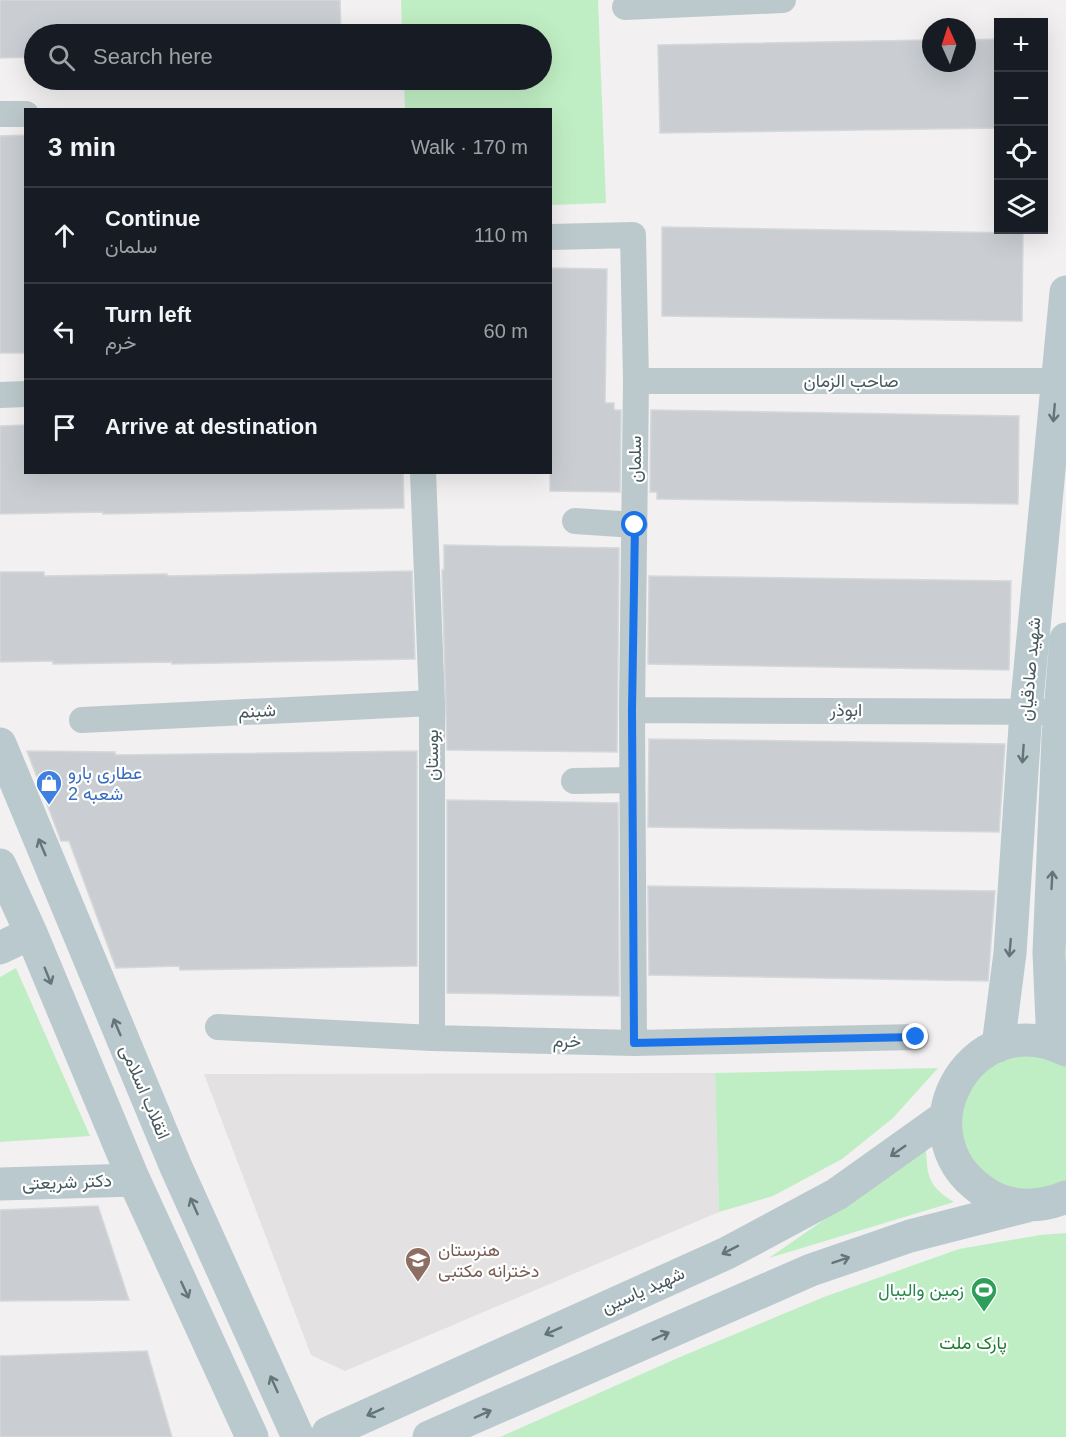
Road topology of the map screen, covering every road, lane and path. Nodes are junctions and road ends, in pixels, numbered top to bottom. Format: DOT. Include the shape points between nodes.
graph roads {
  1 [pos="783,0"];
  2 [pos="625,7"];
  3 [pos="0,114"];
  4 [pos="24,114"];
  5 [pos="552,237"];
  6 [pos="1066,292"];
  7 [pos="636,381"];
  8 [pos="1061,381"];
  9 [pos="24,394"];
  10 [pos="0,395"];
  11 [pos="423,474"];
  12 [pos="575,521"];
  13 [pos="635,525"];
  14 [pos="1066,639"];
  15 [pos="432,703"];
  16 [pos="632,710"];
  17 [pos="1026,711"];
  18 [pos="1060,713"];
  19 [pos="82,720"];
  20 [pos="0,744"];
  21 [pos="632,780"];
  22 [pos="574,781"];
  23 [pos="0,865"];
  24 [pos="31,933"];
  25 [pos="0,948"];
  26 [pos="218,1027"];
  27 [pos="916,1037"];
  28 [pos="432,1038"];
  29 [pos="634,1043"];
  30 [pos="998,1046"];
  31 [pos="1059,1047"];
  32 [pos="945,1117"];
  33 [pos="134,1180"];
  34 [pos="0,1184"];
  35 [pos="1053,1202"];
  36 [pos="252,1437"];
  37 [pos="298,1437"];
  38 [pos="327,1437"];
  39 [pos="429,1437"];
  1 -- 2 [label="street"];
  3 -- 4 [label="street"];
  5 -- 7 [label="street, سلمان" via="633,235"];
  6 -- 8 [label="street, شهید صادقیان"];
  7 -- 8 [label="street, صاحب الزمان"];
  7 -- 13 [label="street, سلمان"];
  8 -- 17 [label="street, شهید صادقیان, one-way"];
  9 -- 10 [label="street"];
  11 -- 15 [label="street, بوستان"];
  12 -- 13 [label="street"];
  13 -- 16 [label="street, سلمان"];
  14 -- 18 [label="street, شهید صادقیان"];
  15 -- 19 [label="street, شبنم"];
  15 -- 28 [label="street, بوستان"];
  16 -- 17 [label="street, ابوذر"];
  16 -- 21 [label="street, سلمان"];
  17 -- 18 [label="street, ابوذر"];
  17 -- 30 [label="street, شهید صادقیان, one-way" via="1010,953"];
  31 -- 18 [label="street, شهید صادقیان, one-way" via="1049,953"];
  37 -- 20 [label="street, انقلاب اسلامی, one-way" via="176,1167"];
  21 -- 22 [label="street"];
  21 -- 29 [label="street, سلمان"];
  23 -- 24 [label="street"];
  24 -- 25 [label="street"];
  24 -- 33 [label="street, one-way"];
  26 -- 28 [label="street, خرم"];
  27 -- 29 [label="street, خرم"];
  28 -- 29 [label="street, خرم"];
  30 -- 31 [label="street" via="1035,1040"];
  30 -- 32 [label="street" via="982,1054 964,1071 951,1092"];
  32 -- 35 [label="street" via="948,1143 958,1168 977,1188 1000,1201"];
  32 -- 38 [label="street, شهید یاسین, one-way" via="837,1194 727,1252 328,1433"];
  33 -- 34 [label="street, دکتر شریعتی"];
  33 -- 36 [label="street, one-way"];
  39 -- 35 [label="street, one-way" via="811,1270 910,1236"];
}
